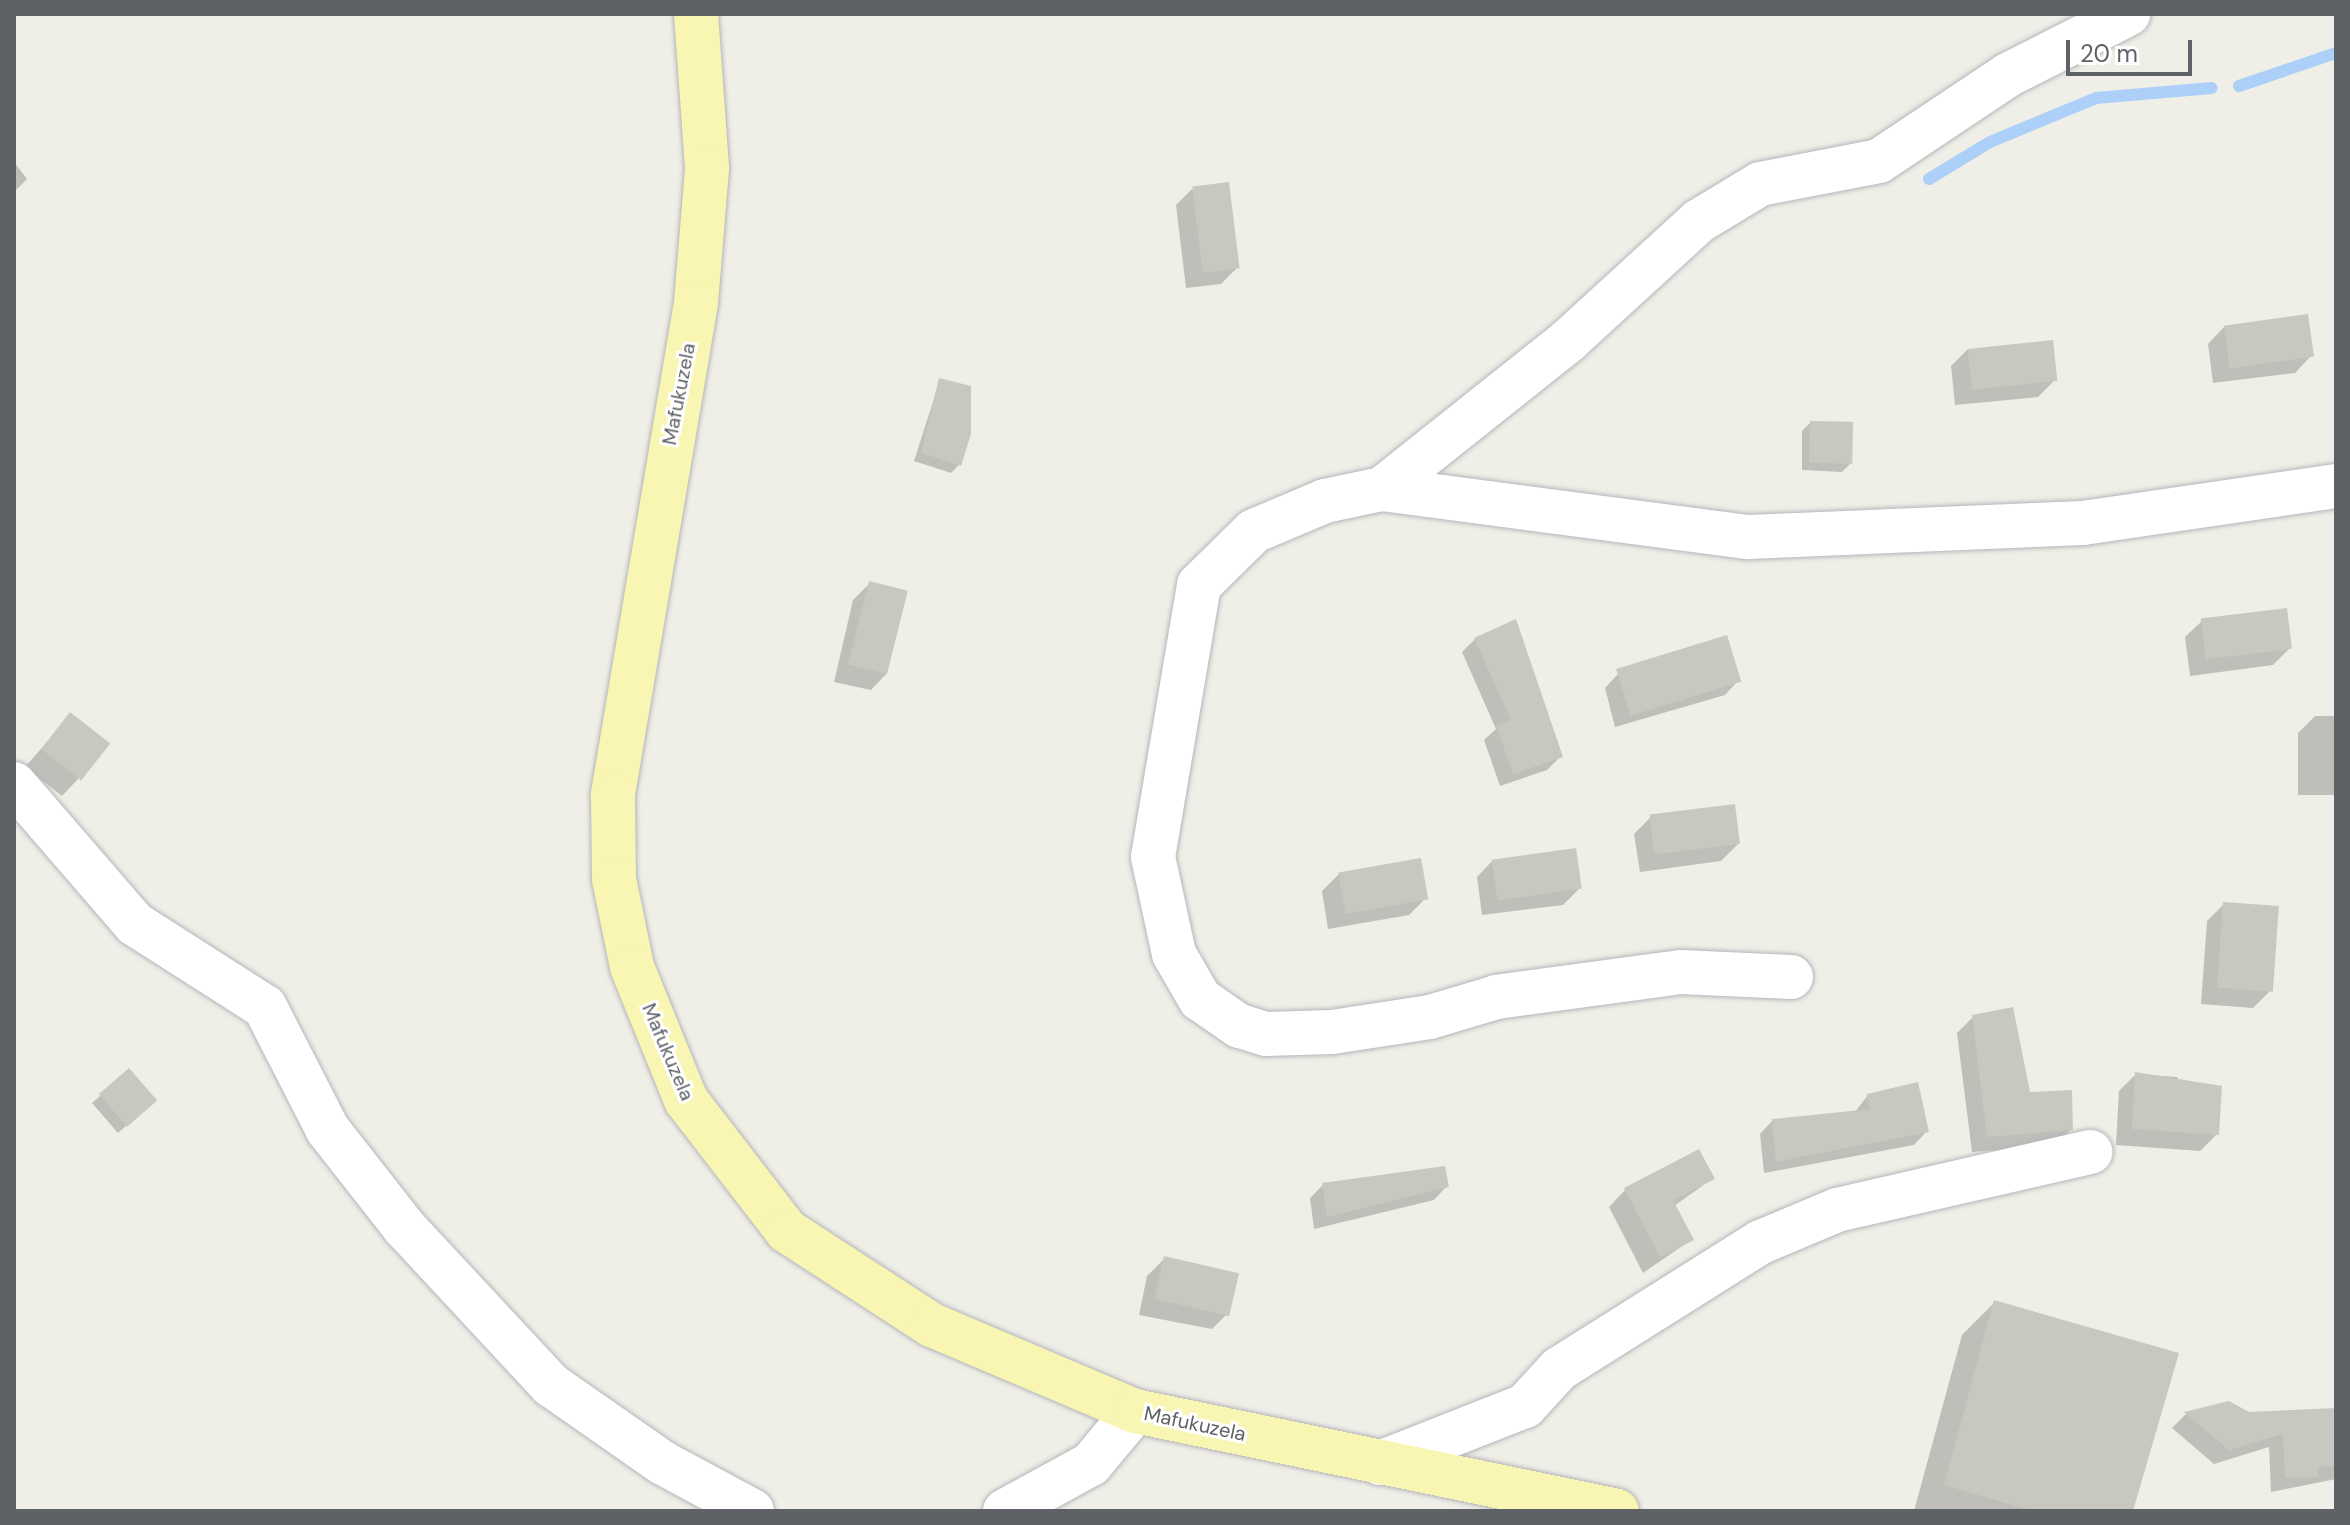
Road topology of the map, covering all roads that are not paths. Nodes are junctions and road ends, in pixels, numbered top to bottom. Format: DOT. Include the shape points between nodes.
graph roads {
  1 [pos="696,14"];
  2 [pos="2128,14"];
  3 [pos="2336,486"];
  4 [pos="1382,489"];
  5 [pos="14,784"];
  6 [pos="1791,977"];
  7 [pos="2090,1152"];
  8 [pos="1135,1411"];
  9 [pos="1380,1463"];
  10 [pos="752,1511"];
  11 [pos="1005,1511"];
  12 [pos="1617,1511"];
  1 -- 8 [label="main road, Mafukuzela" via="707,169 696,303 613,796 614,879 632,967 686,1100 787,1231 932,1325"];
  2 -- 4 [label="street" via="2008,75 1879,161 1760,184 1699,221 1569,340"];
  3 -- 4 [label="street" via="2083,523 1748,537"];
  4 -- 6 [label="street" via="1325,501 1254,531 1199,585 1153,857 1174,954 1200,999 1239,1026 1297,1034 1430,1017 1581,983 1681,972"];
  5 -- 10 [label="street" via="135,924 265,1007 328,1130 404,1227 551,1385 663,1463"];
  7 -- 9 [label="street" via="1837,1210 1761,1242 1559,1369 1525,1406"];
  8 -- 9 [label="main road, Mafukuzela"];
  8 -- 11 [label="street" via="1091,1464"];
  9 -- 12 [label="main road, Mafukuzela"];
}
